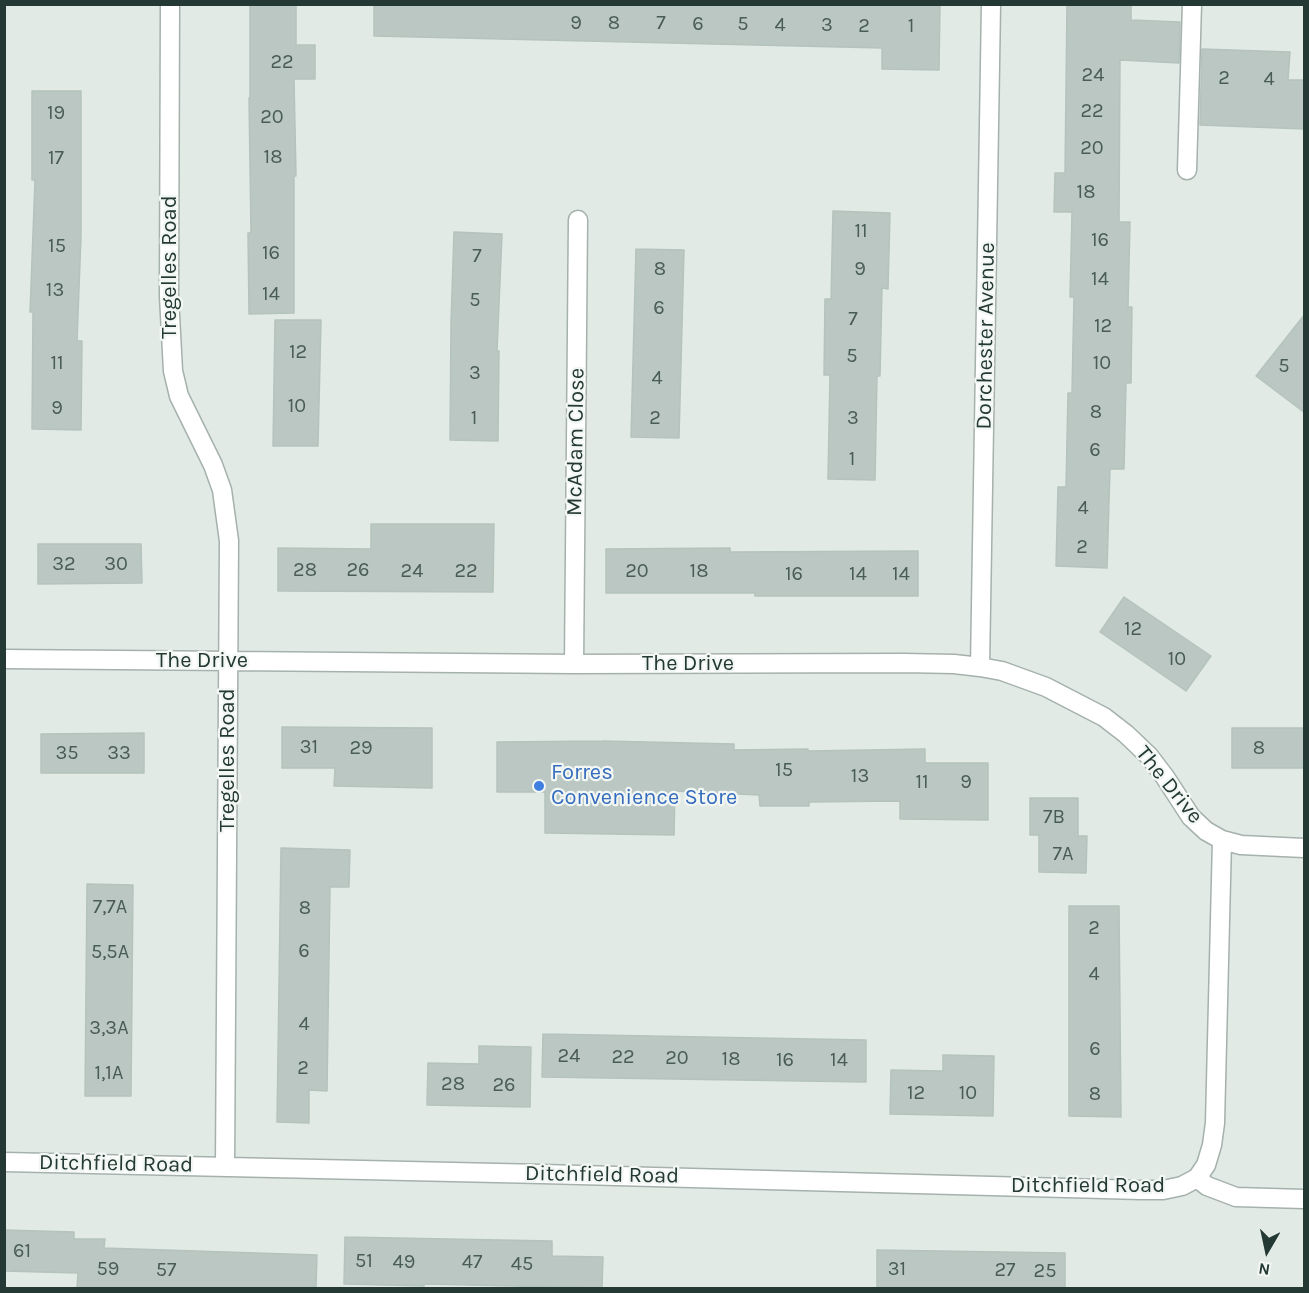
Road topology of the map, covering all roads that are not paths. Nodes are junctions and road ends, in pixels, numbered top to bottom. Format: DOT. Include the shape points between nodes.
graph roads {
  1 [pos="170,4"];
  2 [pos="991,4"];
  3 [pos="1192,4"];
  4 [pos="1187,170"];
  5 [pos="578,220"];
  6 [pos="4,659"];
  7 [pos="228,661"];
  8 [pos="574,664"];
  9 [pos="980,667"];
  10 [pos="1222,840"];
  11 [pos="1305,848"];
  12 [pos="4,1162"];
  13 [pos="225,1166"];
  14 [pos="1197,1178"];
  15 [pos="1305,1199"];
  1 -- 7 [label="street, Tregelles Road" via="170,342 179,396 213,465 227,514"];
  2 -- 9 [label="street, Dorchester Avenue"];
  3 -- 4 [label="street"];
  5 -- 8 [label="street, McAdam Close"];
  6 -- 7 [label="street, The Drive"];
  7 -- 8 [label="street, The Drive"];
  7 -- 13 [label="street, Tregelles Road"];
  8 -- 9 [label="street, The Drive" via="904,663"];
  9 -- 10 [label="street, The Drive" via="1046,687 1104,717 1149,756 1191,818"];
  10 -- 11 [label="street, The Drive" via="1241,845"];
  10 -- 14 [label="street, Ditchfield Road" via="1215,1123 1206,1165"];
  12 -- 13 [label="street, Ditchfield Road"];
  13 -- 14 [label="street, Ditchfield Road" via="1141,1190 1182,1186"];
  14 -- 15 [label="street, Ditchfield Road" via="1236,1197"];
}
